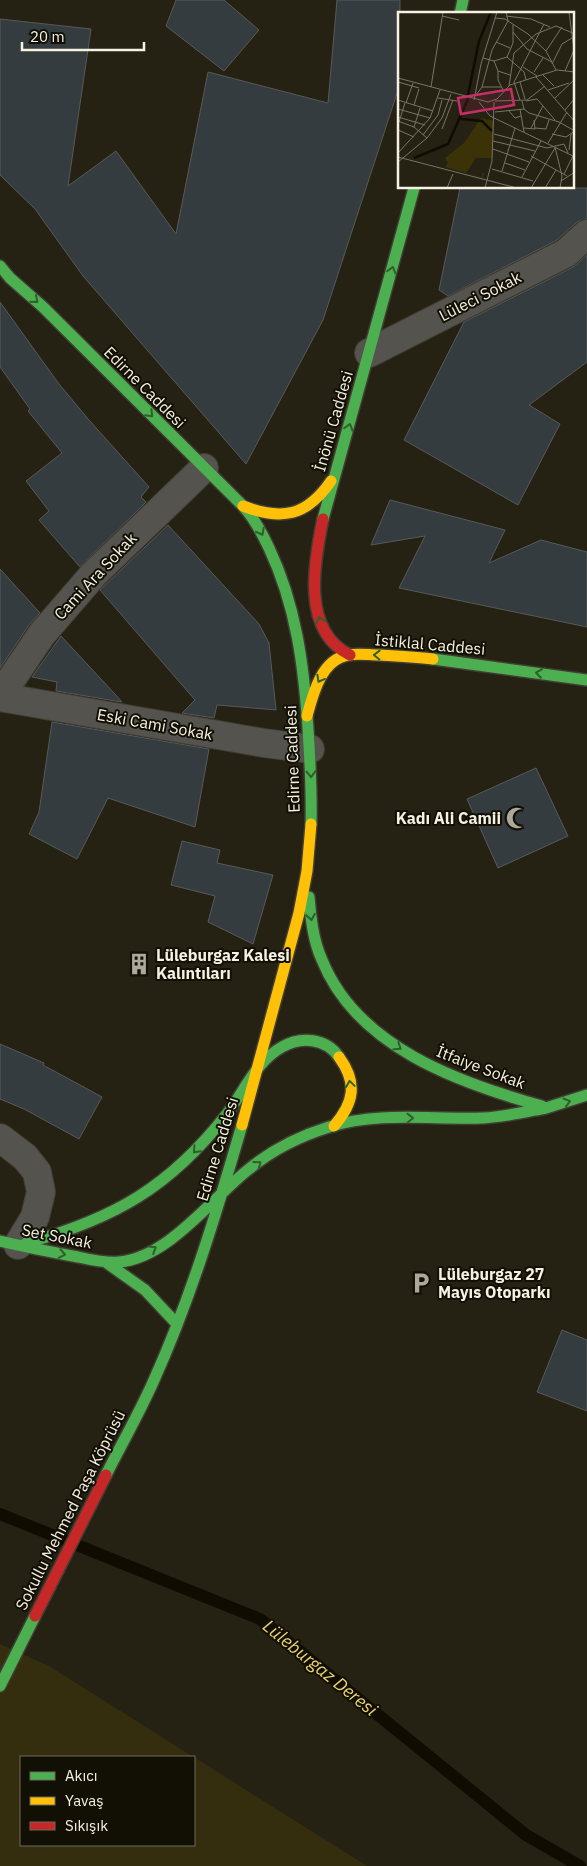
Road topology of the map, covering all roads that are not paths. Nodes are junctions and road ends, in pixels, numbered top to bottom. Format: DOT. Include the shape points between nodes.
graph roads {
  1 [pos="414,189"];
  2 [pos="587,234"];
  3 [pos="3,276"];
  4 [pos="369,352"];
  5 [pos="204,468"];
  6 [pos="336,474"];
  7 [pos="243,506"];
  8 [pos="350,655"];
  9 [pos="587,680"];
  10 [pos="0,696"];
  11 [pos="307,716"];
  12 [pos="310,749"];
  13 [pos="309,851"];
  14 [pos="258,1070"];
  15 [pos="587,1095"];
  16 [pos="546,1108"];
  17 [pos="334,1126"];
  18 [pos="0,1138"];
  19 [pos="221,1195"];
  20 [pos="9,1243"];
  21 [pos="107,1263"];
  22 [pos="176,1323"];
  23 [pos="168,1346"];
  24 [pos="0,1686"];
  4 -- 1 [label="main road, İnönü Caddesi, one-way"];
  2 -- 4 [label="street, Lüleci Sokak" via="566,253"];
  3 -- 5 [label="main road, Edirne Caddesi, one-way" via="43,307"];
  6 -- 4 [label="main road, İnönü Caddesi, one-way"];
  5 -- 7 [label="main road, Edirne Caddesi"];
  5 -- 10 [label="street, Cami Ara Sokak" via="93,575 42,634"];
  6 -- 7 [label="main road" via="318,499 304,510 269,515"];
  8 -- 6 [label="main road, İnönü Caddesi, one-way" via="337,648 326,635 316,606 316,556"];
  7 -- 11 [label="main road, Edirne Caddesi, one-way" via="276,561 292,605 300,642"];
  9 -- 8 [label="main road, İstiklal Caddesi, one-way" via="425,658"];
  8 -- 11 [label="main road, one-way" via="336,660 322,674"];
  10 -- 12 [label="street, Eski Cami Sokak"];
  11 -- 12 [label="main road, Edirne Caddesi"];
  12 -- 13 [label="main road, Edirne Caddesi, one-way"];
  13 -- 14 [label="main road, Edirne Caddesi" via="299,912"];
  13 -- 16 [label="main road, İtfaiye Sokak, one-way" via="309,908 314,940 324,969 358,1015 399,1048 437,1070 486,1090"];
  17 -- 14 [label="main road, one-way" via="349,1109 352,1089 347,1066 332,1048 318,1041 292,1041 278,1049"];
  14 -- 19 [label="main road, Edirne Caddesi"];
  14 -- 20 [label="main road, one-way" via="211,1133 156,1187 97,1221 58,1236"];
  16 -- 15 [label="main road, İtfaiye Sokak, one-way"];
  17 -- 16 [label="main road, İtfaiye Sokak, one-way" via="375,1120 485,1118"];
  19 -- 17 [label="main road, İtfaiye Sokak, one-way" via="242,1175 290,1143"];
  18 -- 20 [label="street" via="25,1157 37,1172 41,1192 35,1217"];
  21 -- 19 [label="main road, Set Sokak, one-way" via="126,1262 150,1252"];
  19 -- 22 [label="main road, Edirne Caddesi"];
  20 -- 21 [label="main road, Set Sokak, one-way"];
  21 -- 22 [label="main road, Set Sokak" via="146,1288"];
  22 -- 23 [label="main road, Edirne Caddesi"];
  23 -- 24 [label="main road, Sokullu Mehmed Paşa Köprüsü" via="154,1380"];
}
